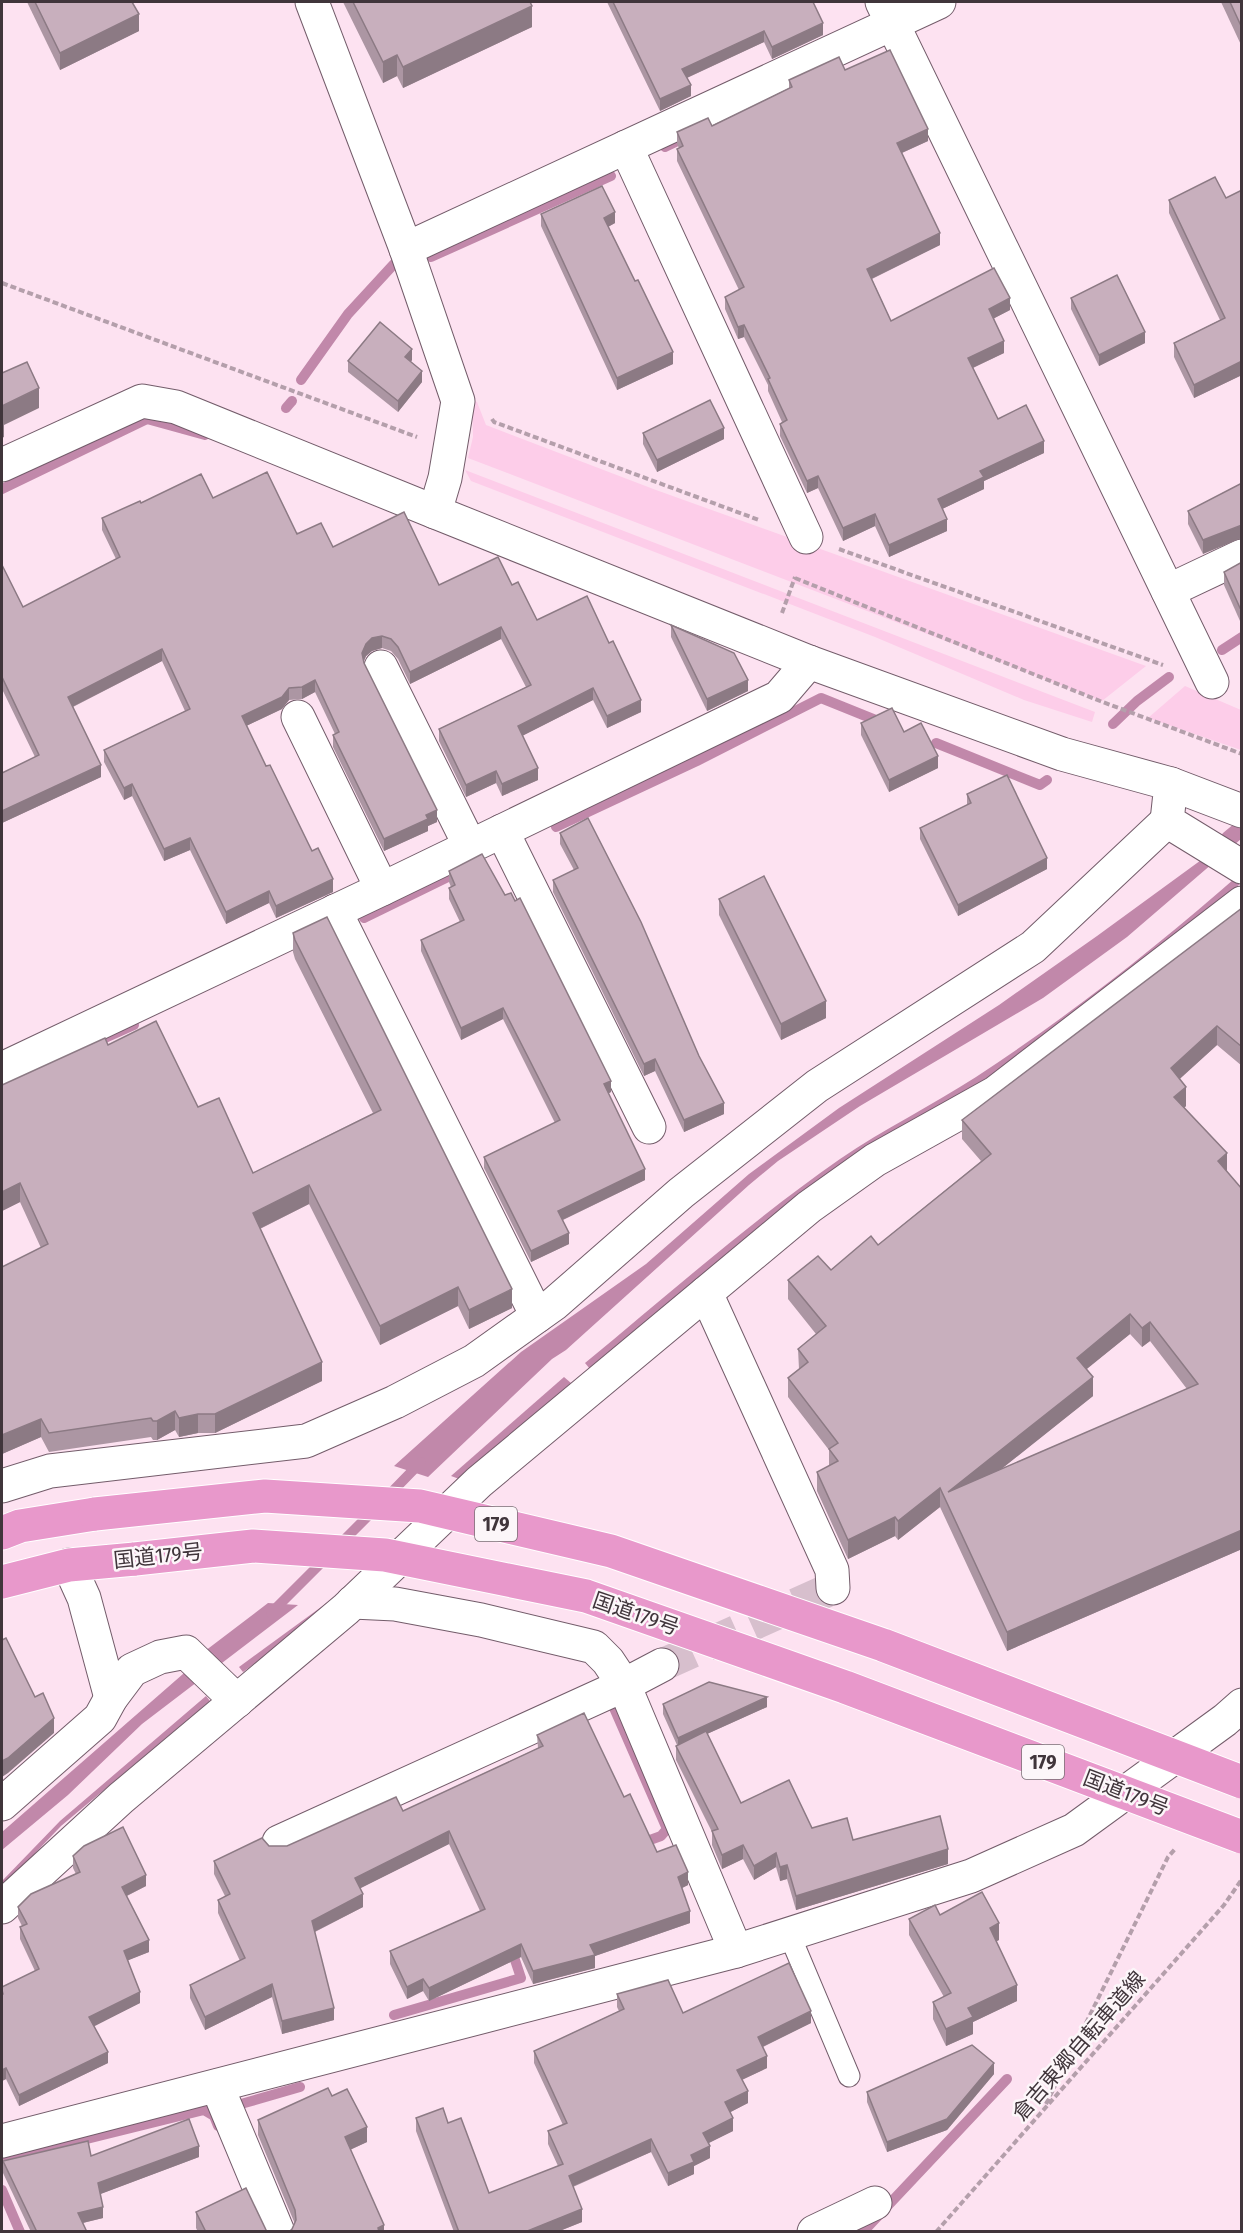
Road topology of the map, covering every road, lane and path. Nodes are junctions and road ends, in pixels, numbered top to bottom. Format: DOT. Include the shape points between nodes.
graph roads {
  1 [pos="312,2"];
  2 [pos="939,2"];
  3 [pos="887,12"];
  4 [pos="626,147"];
  5 [pos="406,249"];
  6 [pos="2,283"];
  7 [pos="450,450"];
  8 [pos="2,465"];
  9 [pos="435,512"];
  10 [pos="806,537"];
  11 [pos="1242,556"];
  12 [pos="795,578"];
  13 [pos="1168,591"];
  14 [pos="782,613"];
  15 [pos="810,662"];
  16 [pos="381,667"];
  17 [pos="1212,682"];
  18 [pos="298,717"];
  19 [pos="1242,754"];
  20 [pos="1171,784"];
  21 [pos="1236,809"];
  22 [pos="1167,821"];
  23 [pos="502,831"];
  24 [pos="471,846"];
  25 [pos="1242,867"];
  26 [pos="382,889"];
  27 [pos="1242,903"];
  28 [pos="335,911"];
  29 [pos="2,1069"];
  30 [pos="649,1127"];
  31 [pos="706,1293"];
  32 [pos="537,1316"];
  33 [pos="2,1486"];
  34 [pos="2,1533"];
  35 [pos="69,1565"];
  36 [pos="2,1582"];
  37 [pos="833,1588"];
  38 [pos="353,1602"];
  39 [pos="662,1665"];
  40 [pos="624,1685"];
  41 [pos="111,1698"];
  42 [pos="237,1701"];
  43 [pos="1242,1705"];
  44 [pos="1242,1782"];
  45 [pos="2,1804"];
  46 [pos="1242,1837"];
  47 [pos="1183,1841"];
  48 [pos="279,1842"];
  49 [pos="1242,1879"];
  50 [pos="2,1907"];
  51 [pos="790,1936"];
  52 [pos="736,1951"];
  53 [pos="849,2076"];
  54 [pos="218,2086"];
  55 [pos="1043,2110"];
  56 [pos="2,2141"];
  57 [pos="875,2203"];
  58 [pos="278,2232"];
  59 [pos="814,2232"];
  60 [pos="936,2232"];
  1 -- 5 [label="street"];
  2 -- 3 [label="street"];
  3 -- 4 [label="street"];
  3 -- 13 [label="street"];
  4 -- 5 [label="street"];
  4 -- 10 [label="street"];
  5 -- 7 [label="street" via="458,401"];
  6 -- 7 [label="path"];
  7 -- 9 [label="street"];
  8 -- 9 [label="street" via="142,401 176,407"];
  9 -- 15 [label="street"];
  10 -- 12 [label="path"];
  11 -- 13 [label="street"];
  12 -- 14 [label="path"];
  12 -- 19 [label="path"];
  13 -- 17 [label="street"];
  15 -- 20 [label="street" via="1062,754"];
  15 -- 23 [label="street" via="779,697"];
  16 -- 24 [label="street"];
  18 -- 26 [label="street"];
  20 -- 21 [label="street"];
  20 -- 22 [label="street"];
  22 -- 25 [label="street"];
  22 -- 32 [label="street" via="1033,947 816,1086 681,1193"];
  23 -- 24 [label="street"];
  23 -- 30 [label="street"];
  24 -- 26 [label="street"];
  26 -- 28 [label="street"];
  27 -- 31 [label="street" via="995,1092 875,1160 818,1201"];
  28 -- 29 [label="street"];
  28 -- 32 [label="street"];
  31 -- 37 [label="street" via="832,1570"];
  31 -- 38 [label="street" via="479,1482"];
  32 -- 33 [label="street" via="474,1361 306,1441 50,1471"];
  34 -- 44 [label="highway, 179, bridge" via="20,1526 95,1514 265,1496 432,1509 611,1551 883,1645"];
  35 -- 36 [label="highway, 国道179号 / 179"];
  35 -- 41 [label="street" via="84,1598"];
  35 -- 46 [label="highway, 国道179号 / 179, bridge" via="254,1546 385,1555 586,1596 856,1691"];
  38 -- 40 [label="street" via="395,1604 481,1620 594,1647"];
  38 -- 42 [label="street"];
  39 -- 40 [label="street"];
  40 -- 48 [label="street"];
  40 -- 52 [label="street"];
  41 -- 42 [label="street" via="132,1670 160,1657 186,1652"];
  41 -- 45 [label="street" via="100,1718"];
  42 -- 50 [label="street" via="121,1798"];
  43 -- 51 [label="street" via="1074,1830 971,1876"];
  47 -- 55 [label="path" via="1168,1857"];
  49 -- 55 [label="path, 倉吉東郷自転車道線" via="1224,1905"];
  51 -- 52 [label="street"];
  51 -- 53 [label="lane"];
  52 -- 54 [label="street"];
  54 -- 56 [label="street"];
  54 -- 58 [label="street"];
  55 -- 60 [label="path, 倉吉東郷自転車道線"];
  57 -- 59 [label="street"];
}
